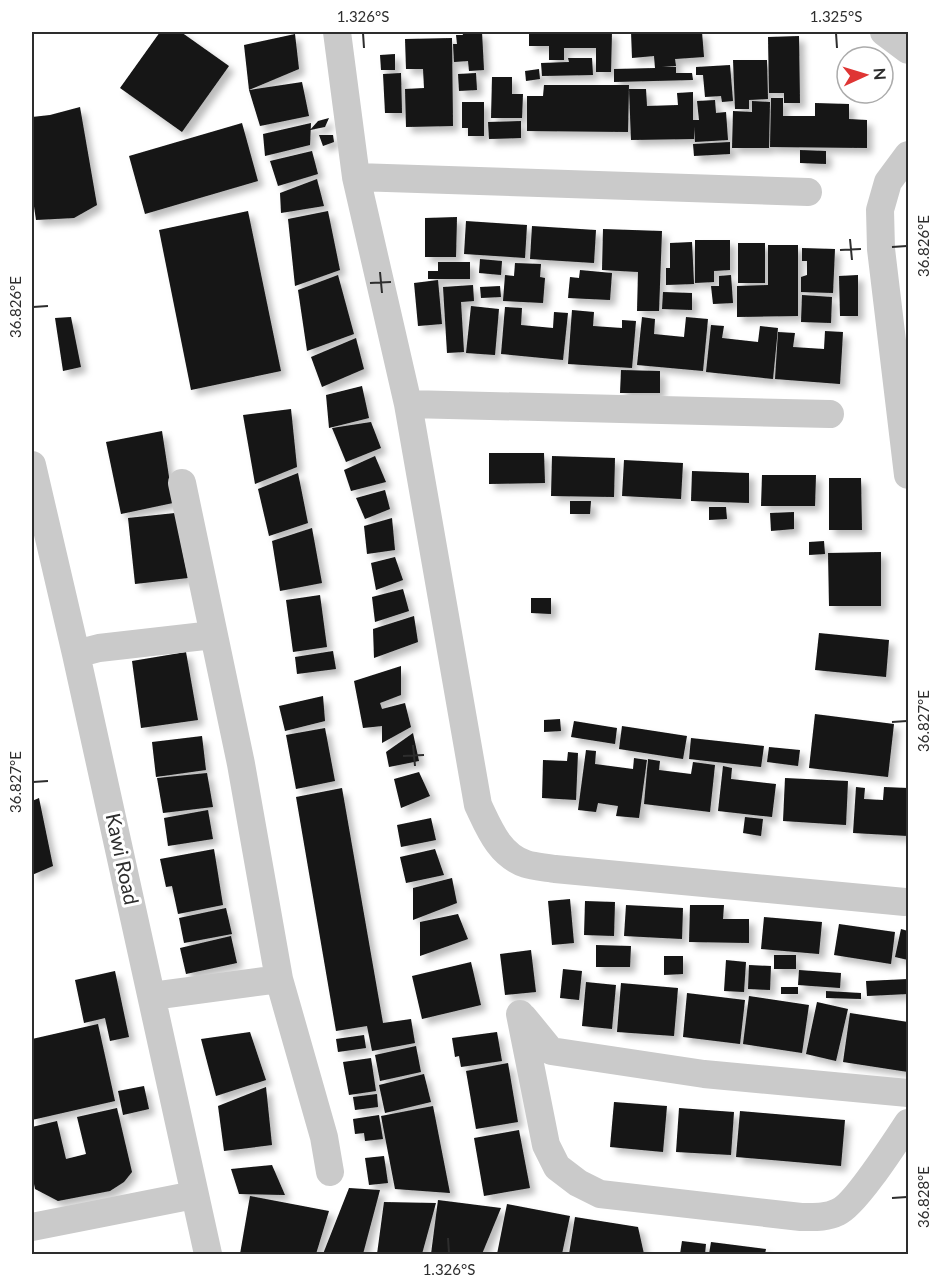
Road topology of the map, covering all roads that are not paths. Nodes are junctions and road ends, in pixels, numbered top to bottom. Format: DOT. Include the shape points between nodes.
graph roads {
  1 [pos="337,32"];
  2 [pos="884,32"];
  3 [pos="909,50"];
  4 [pos="909,155"];
  5 [pos="356,177"];
  6 [pos="808,192"];
  7 [pos="408,404"];
  8 [pos="830,414"];
  9 [pos="32,465"];
  10 [pos="909,475"];
  11 [pos="182,483"];
  12 [pos="213,635"];
  13 [pos="76,654"];
  14 [pos="904,902"];
  15 [pos="279,979"];
  16 [pos="152,996"];
  17 [pos="909,1093"];
  18 [pos="909,1123"];
  19 [pos="330,1172"];
  20 [pos="194,1195"];
  21 [pos="32,1227"];
  22 [pos="208,1254"];
  1 -- 5 [label="street"];
  2 -- 3 [label="street"];
  4 -- 10 [label="street" via="888,182 880,210 881,249"];
  5 -- 6 [label="street"];
  5 -- 7 [label="street"];
  7 -- 8 [label="street"];
  7 -- 14 [label="street" via="478,805 503,851 524,864 555,868"];
  9 -- 13 [label="street, Kawi Road"];
  11 -- 12 [label="street"];
  12 -- 13 [label="street"];
  12 -- 15 [label="street" via="241,764"];
  13 -- 16 [label="street, Kawi Road"];
  15 -- 16 [label="street"];
  15 -- 19 [label="street" via="324,1137"];
  16 -- 20 [label="street, Kawi Road"];
  17 -- 18 [label="street" via="704,1074 551,1051 520,1014 546,1145 557,1167 600,1194 821,1217 841,1211 856,1196"];
  20 -- 21 [label="street"];
  20 -- 22 [label="street, Kawi Road"];
}
